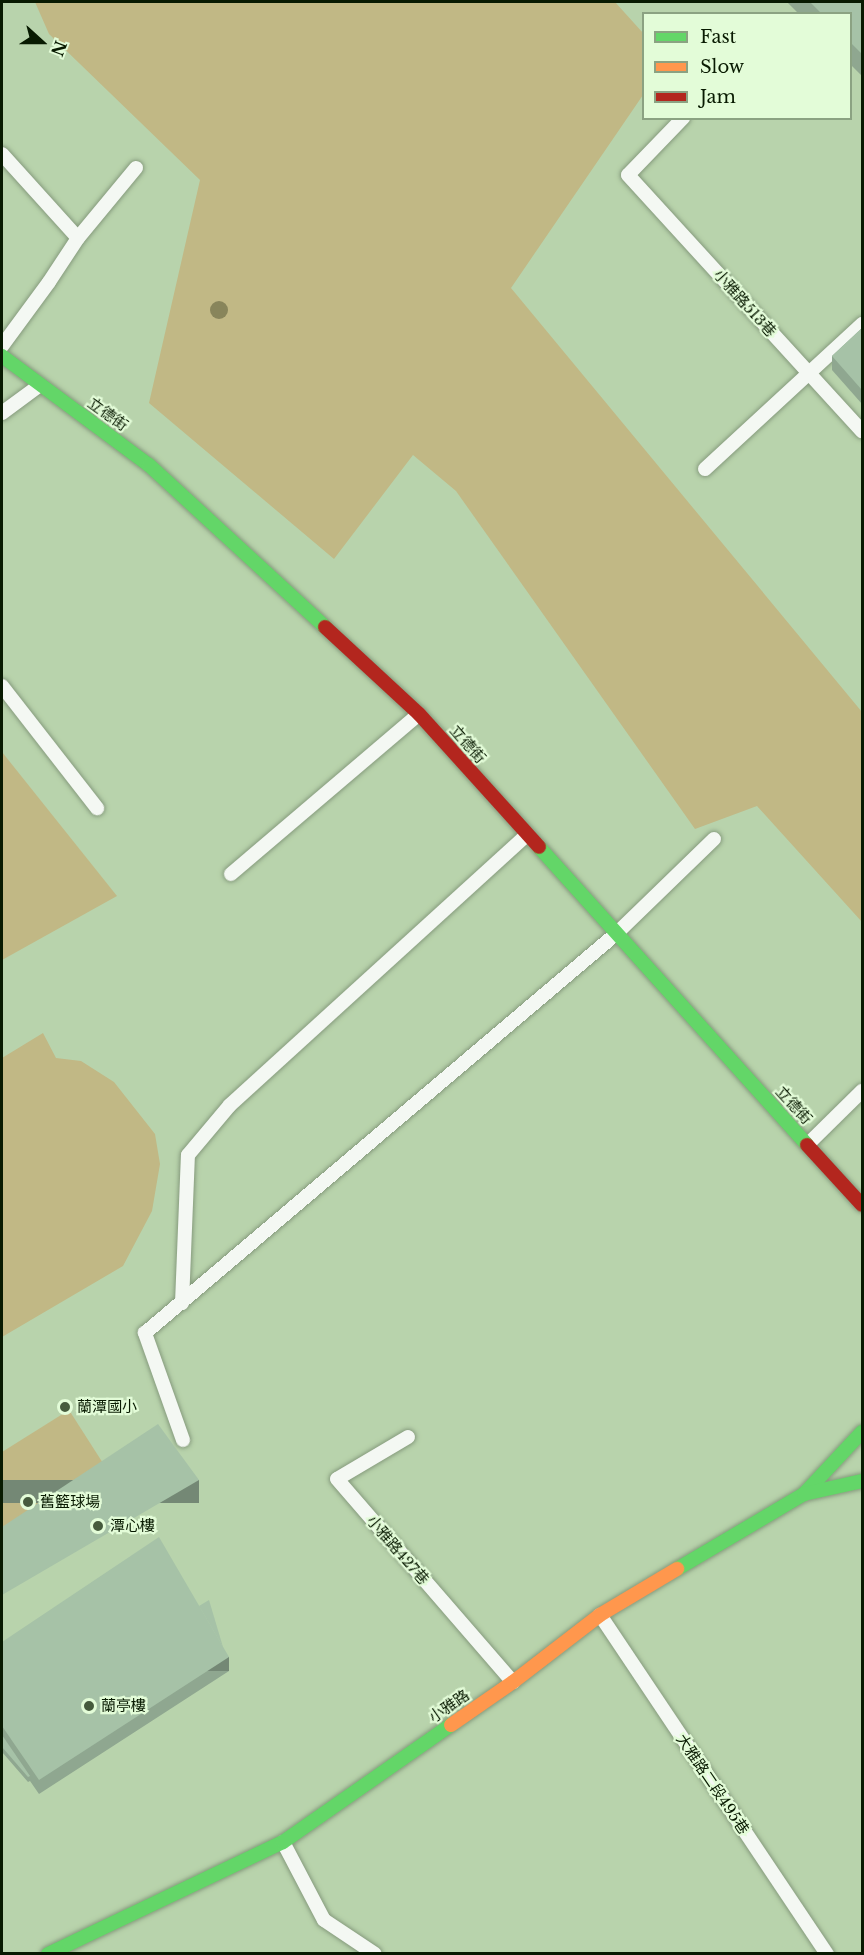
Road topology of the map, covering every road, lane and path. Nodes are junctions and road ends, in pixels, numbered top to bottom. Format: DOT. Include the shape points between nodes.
graph roads {
  1 [pos="681,120"];
  2 [pos="2,154"];
  3 [pos="136,168"];
  4 [pos="78,238"];
  5 [pos="862,324"];
  6 [pos="2,346"];
  7 [pos="2,356"];
  8 [pos="809,372"];
  9 [pos="40,385"];
  10 [pos="2,413"];
  11 [pos="862,431"];
  12 [pos="705,469"];
  13 [pos="2,686"];
  14 [pos="419,714"];
  15 [pos="97,808"];
  16 [pos="527,836"];
  17 [pos="714,839"];
  18 [pos="231,874"];
  19 [pos="617,933"];
  20 [pos="862,1091"];
  21 [pos="808,1144"];
  22 [pos="862,1205"];
  23 [pos="182,1303"];
  24 [pos="862,1432"];
  25 [pos="408,1437"];
  26 [pos="183,1440"];
  27 [pos="862,1481"];
  28 [pos="804,1494"];
  29 [pos="600,1616"];
  30 [pos="513,1682"];
  31 [pos="283,1842"];
  32 [pos="48,1953"];
  33 [pos="375,1953"];
  34 [pos="827,1953"];
  1 -- 8 [label="lane, 小雅路513巷" via="628,175"];
  2 -- 4 [label="lane"];
  3 -- 4 [label="lane"];
  4 -- 6 [label="lane"];
  5 -- 8 [label="lane"];
  7 -- 9 [label="street, 立德街"];
  8 -- 11 [label="lane, 小雅路513巷"];
  8 -- 12 [label="lane"];
  9 -- 10 [label="lane"];
  9 -- 14 [label="street, 立德街" via="149,465"];
  13 -- 15 [label="lane"];
  14 -- 16 [label="street, 立德街"];
  14 -- 18 [label="lane"];
  16 -- 19 [label="street, 立德街"];
  16 -- 23 [label="lane" via="230,1105 188,1155"];
  17 -- 19 [label="lane"];
  19 -- 21 [label="street, 立德街"];
  19 -- 23 [label="lane"];
  20 -- 21 [label="lane"];
  21 -- 22 [label="street, 立德街"];
  23 -- 26 [label="lane" via="145,1333"];
  24 -- 28 [label="street"];
  25 -- 30 [label="lane, 小雅路427巷" via="337,1479"];
  27 -- 28 [label="street, 小雅路"];
  28 -- 29 [label="street, 小雅路"];
  29 -- 30 [label="street, 小雅路"];
  29 -- 34 [label="lane, 大雅路二段495巷"];
  30 -- 31 [label="street, 小雅路"];
  31 -- 32 [label="street, 小雅路"];
  31 -- 33 [label="lane" via="324,1920"];
}
